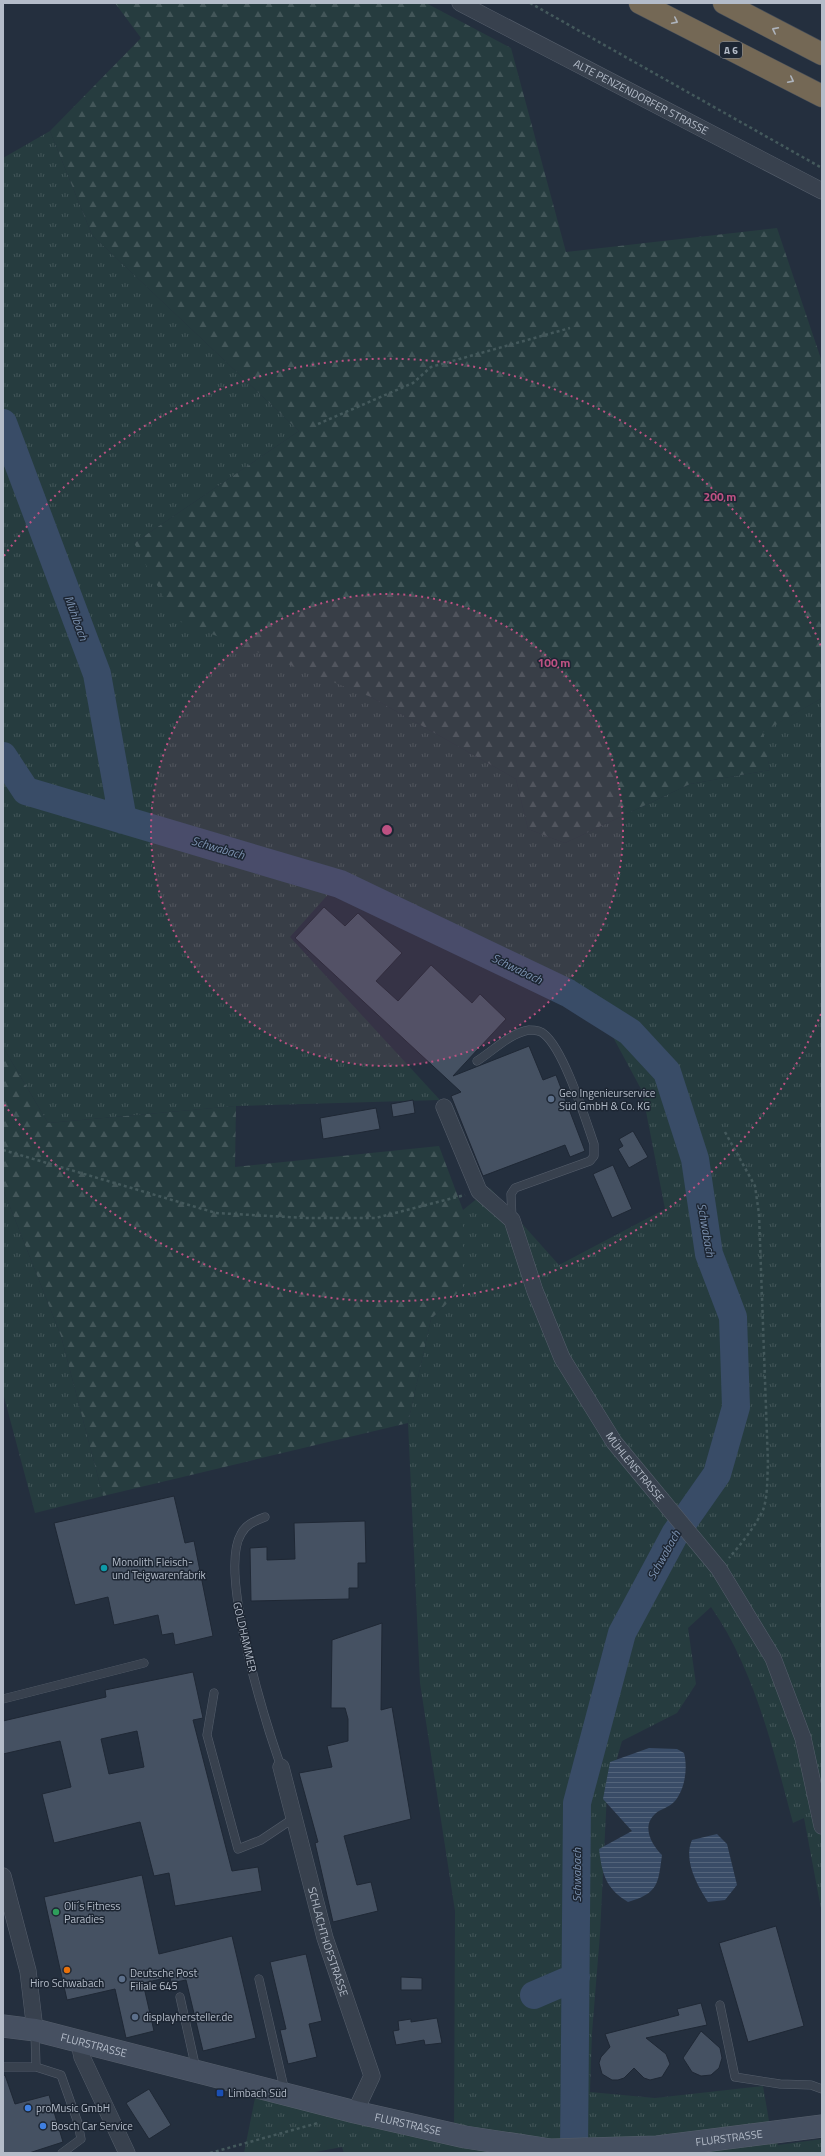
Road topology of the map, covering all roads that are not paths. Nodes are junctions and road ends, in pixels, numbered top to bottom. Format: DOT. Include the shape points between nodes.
graph roads {
  1 [pos="460,3"];
  2 [pos="640,3"];
  3 [pos="724,3"];
  4 [pos="822,54"];
  5 [pos="822,96"];
  6 [pos="822,191"];
  7 [pos="477,1061"];
  8 [pos="444,1107"];
  9 [pos="512,1220"];
  10 [pos="265,1517"];
  11 [pos="144,1663"];
  12 [pos="214,1693"];
  13 [pos="3,1699"];
  14 [pos="281,1767"];
  15 [pos="294,1818"];
  16 [pos="822,1826"];
  17 [pos="3,1876"];
  18 [pos="258,1978"];
  19 [pos="180,1997"];
  20 [pos="720,2005"];
  21 [pos="3,2026"];
  22 [pos="35,2030"];
  23 [pos="79,2043"];
  24 [pos="3,2067"];
  25 [pos="36,2067"];
  26 [pos="196,2072"];
  27 [pos="822,2089"];
  28 [pos="285,2095"];
  29 [pos="355,2112"];
  30 [pos="822,2126"];
  31 [pos="62,2153"];
  32 [pos="127,2153"];
  1 -- 6 [label="street, ALTE PENZENDORFER STRASSE"];
  2 -- 5 [label="highway, A 6, one-way"];
  4 -- 3 [label="highway, one-way"];
  7 -- 9 [label="lane" via="516,1034 530,1030 543,1032 563,1065 594,1144 594,1156 590,1161 515,1188 511,1194"];
  8 -- 9 [label="street" via="479,1191"];
  9 -- 16 [label="street, MÜHLENSTRASSE" via="535,1291 562,1358 614,1442 719,1569 773,1658 803,1738"];
  10 -- 14 [label="lane, GOLDHAMMER" via="246,1527 240,1535 234,1577 244,1637"];
  11 -- 13 [label="lane"];
  12 -- 15 [label="lane" via="207,1735 238,1849 261,1840"];
  14 -- 15 [label="street, SCHLACHTHOFSTRASSE"];
  15 -- 29 [label="street, SCHLACHTHOFSTRASSE" via="325,1938 372,2076"];
  17 -- 22 [label="street" via="28,1972"];
  18 -- 28 [label="lane"];
  19 -- 26 [label="lane"];
  20 -- 27 [label="lane" via="735,2077 780,2084 811,2085"];
  21 -- 22 [label="street, FLURSTRASSE"];
  22 -- 23 [label="street, FLURSTRASSE"];
  22 -- 25 [label="lane"];
  23 -- 26 [label="street, FLURSTRASSE"];
  23 -- 32 [label="street" via="82,2057"];
  24 -- 25 [label="lane"];
  25 -- 31 [label="lane" via="61,2075 78,2123 81,2139"];
  26 -- 28 [label="street, FLURSTRASSE"];
  28 -- 29 [label="street, FLURSTRASSE"];
  29 -- 30 [label="street, FLURSTRASSE" via="465,2137 551,2150 657,2147"];
}
